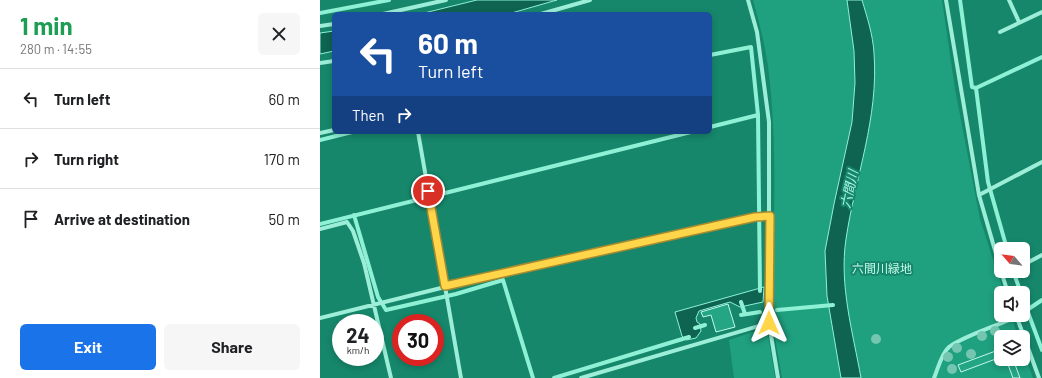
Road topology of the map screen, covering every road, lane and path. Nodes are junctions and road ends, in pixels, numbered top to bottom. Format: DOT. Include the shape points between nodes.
graph roads {
  1 [pos="446,0"];
  2 [pos="590,0"];
  3 [pos="748,0"];
  4 [pos="946,0"];
  5 [pos="1009,0"];
  6 [pos="391,12"];
  7 [pos="548,12"];
  8 [pos="1042,12"];
  9 [pos="1019,22"];
  10 [pos="332,24"];
  11 [pos="320,26"];
  12 [pos="1000,32"];
  13 [pos="332,61"];
  14 [pos="320,63"];
  15 [pos="332,130"];
  16 [pos="320,133"];
  17 [pos="418,134"];
  18 [pos="1042,162"];
  19 [pos="979,195"];
  20 [pos="770,216"];
  21 [pos="320,229"];
  22 [pos="994,247"];
  23 [pos="1042,255"];
  24 [pos="1030,261"];
  25 [pos="445,286"];
  26 [pos="376,304"];
  27 [pos="320,318"];
  28 [pos="1003,322"];
  29 [pos="1019,322"];
  30 [pos="769,323"];
  31 [pos="391,378"];
  32 [pos="462,378"];
  33 [pos="581,378"];
  34 [pos="778,378"];
  35 [pos="934,378"];
  36 [pos="1039,378"];
  1 -- 6 [label="street"];
  2 -- 7 [label="street"];
  3 -- 20 [label="street" via="757,32 769,122"];
  4 -- 19 [label="street"];
  5 -- 9 [label="street"];
  8 -- 9 [label="street"];
  9 -- 12 [label="street"];
  10 -- 11 [label="street"];
  13 -- 14 [label="street"];
  15 -- 16 [label="street"];
  17 -- 25 [label="street"];
  18 -- 19 [label="street"];
  19 -- 22 [label="street"];
  20 -- 25 [label="street" via="755,217"];
  20 -- 30 [label="street"];
  21 -- 26 [label="street" via="347,222 353,231"];
  23 -- 24 [label="street"];
  25 -- 26 [label="street"];
  25 -- 32 [label="street"];
  26 -- 27 [label="street"];
  26 -- 31 [label="street"];
  28 -- 35 [label="street" via="949,347"];
  29 -- 36 [label="street"];
  30 -- 33 [label="street"];
  30 -- 34 [label="street"];
}
